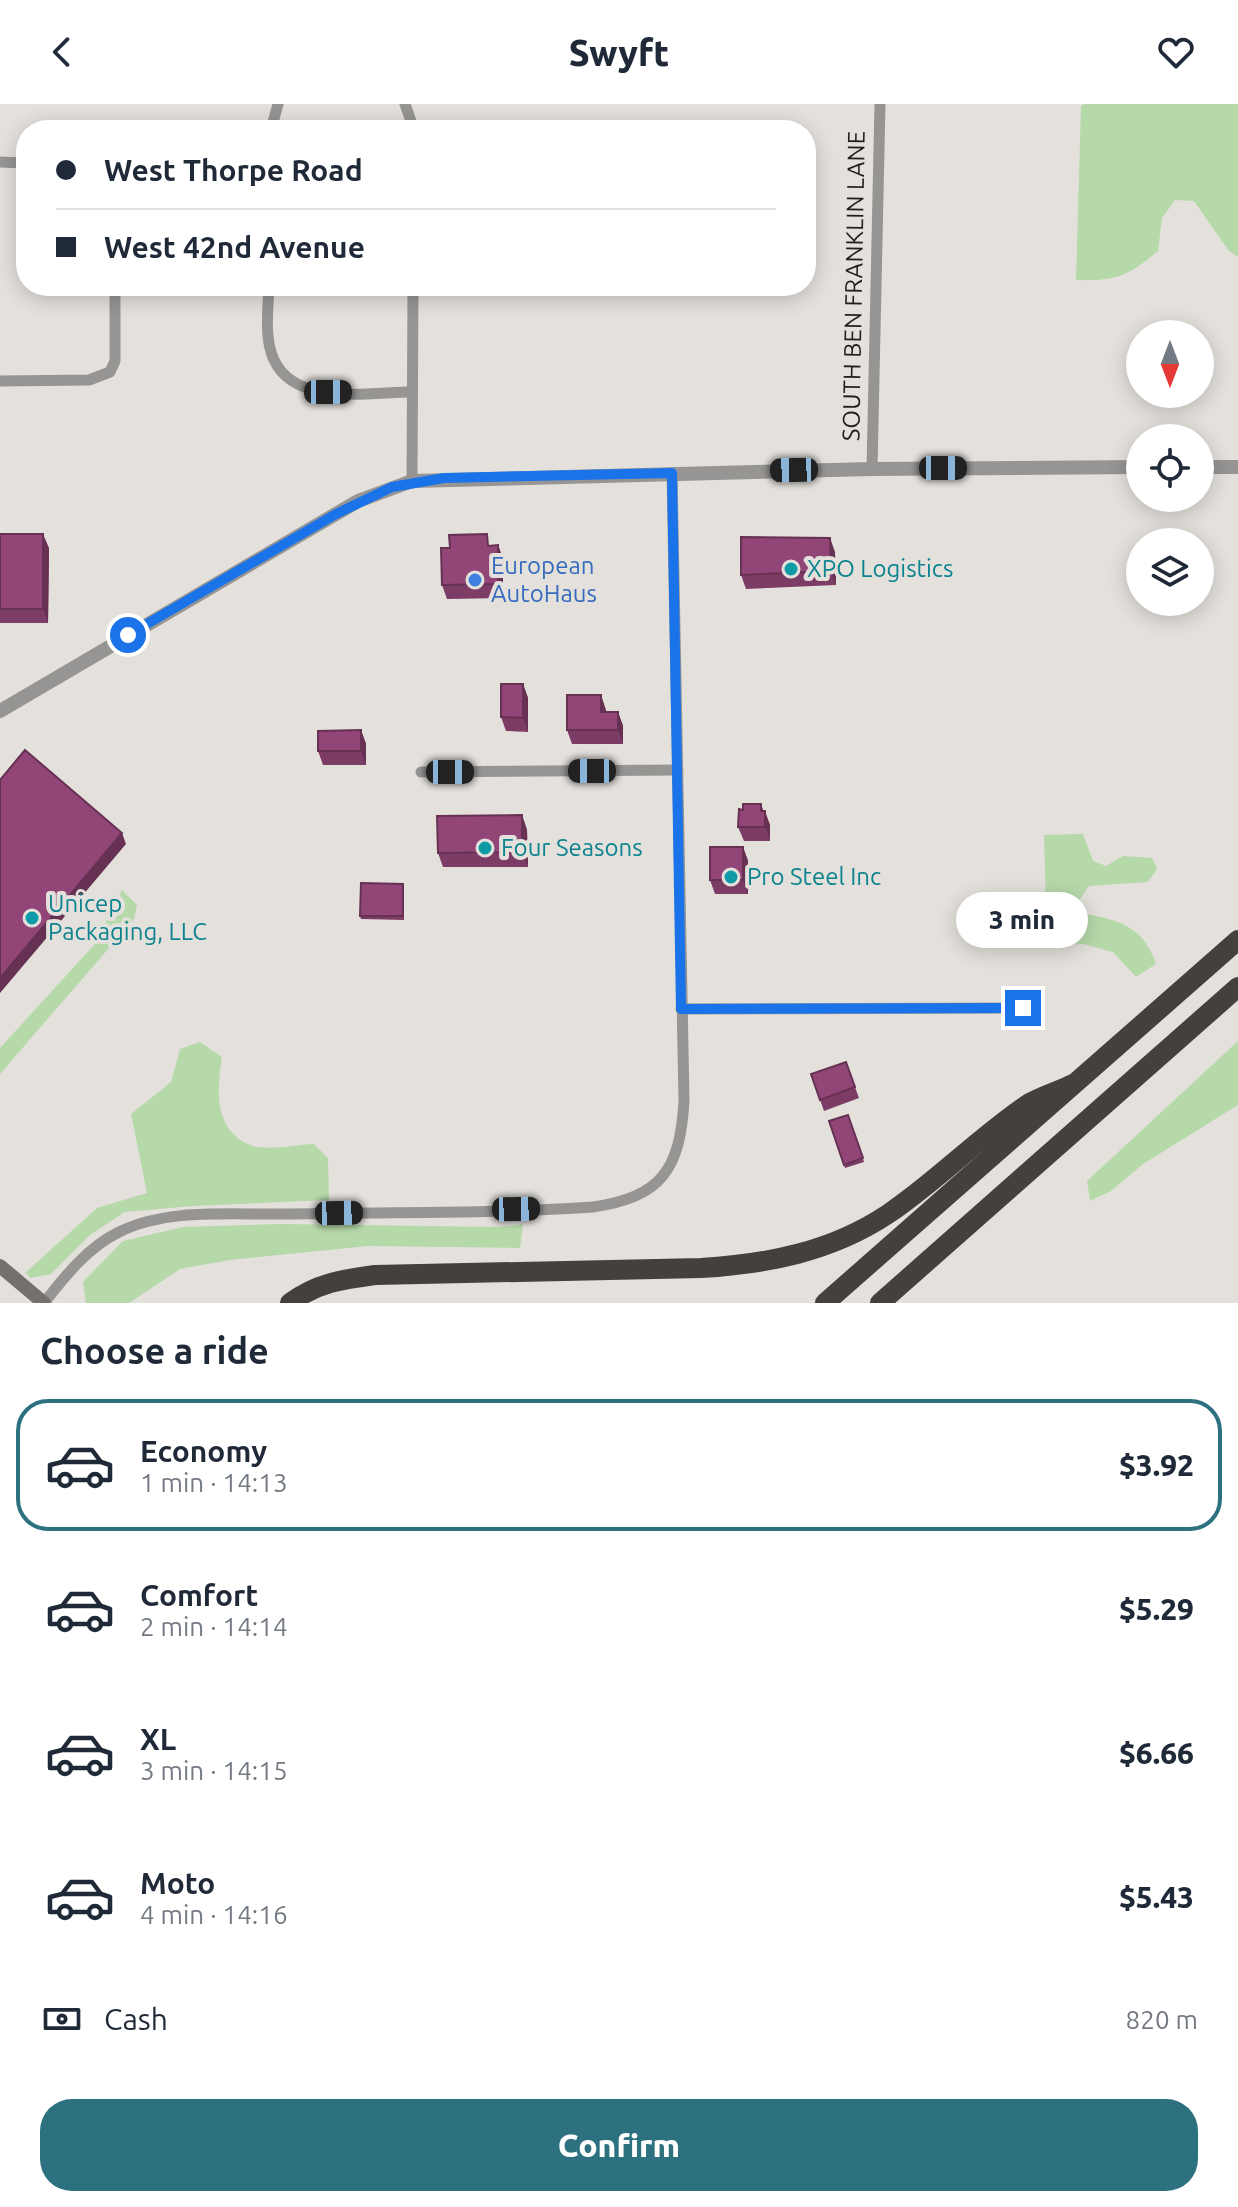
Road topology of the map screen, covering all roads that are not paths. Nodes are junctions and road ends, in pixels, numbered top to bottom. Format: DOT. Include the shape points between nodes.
graph roads {
  1 [pos="880,104"];
  2 [pos="115,296"];
  3 [pos="269,296"];
  4 [pos="413,296"];
  5 [pos="0,381"];
  6 [pos="412,392"];
  7 [pos="1126,467"];
  8 [pos="1214,467"];
  9 [pos="1238,467"];
  10 [pos="872,469"];
  11 [pos="672,473"];
  12 [pos="412,481"];
  13 [pos="0,711"];
  14 [pos="678,770"];
  15 [pos="421,772"];
  16 [pos="1238,940"];
  17 [pos="1238,987"];
  18 [pos="1023,1008"];
  19 [pos="681,1009"];
  20 [pos="1073,1084"];
  21 [pos="0,1266"];
  22 [pos="44,1303"];
  23 [pos="290,1303"];
  24 [pos="825,1303"];
  25 [pos="880,1303"];
  1 -- 10 [label="street, SOUTH BEN FRANKLIN LANE"];
  2 -- 5 [label="street" via="115,361 110,372 89,380"];
  3 -- 6 [label="street" via="273,359 301,387"];
  4 -- 6 [label="street"];
  6 -- 12 [label="street"];
  7 -- 10 [label="street"];
  8 -- 9 [label="street"];
  10 -- 11 [label="street"];
  11 -- 12 [label="street"];
  11 -- 14 [label="street"];
  12 -- 13 [label="street" via="336,514"];
  14 -- 15 [label="street"];
  14 -- 19 [label="street"];
  16 -- 20 [label="highway"];
  17 -- 25 [label="highway"];
  18 -- 19 [label="street"];
  19 -- 22 [label="street" via="683,1120 660,1182 632,1200 593,1207 148,1221 118,1232 84,1256"];
  20 -- 23 [label="highway" via="1030,1103 887,1215 799,1254 755,1265 701,1268 375,1275 328,1283"];
  20 -- 24 [label="highway"];
  21 -- 22 [label="main road"];
}
